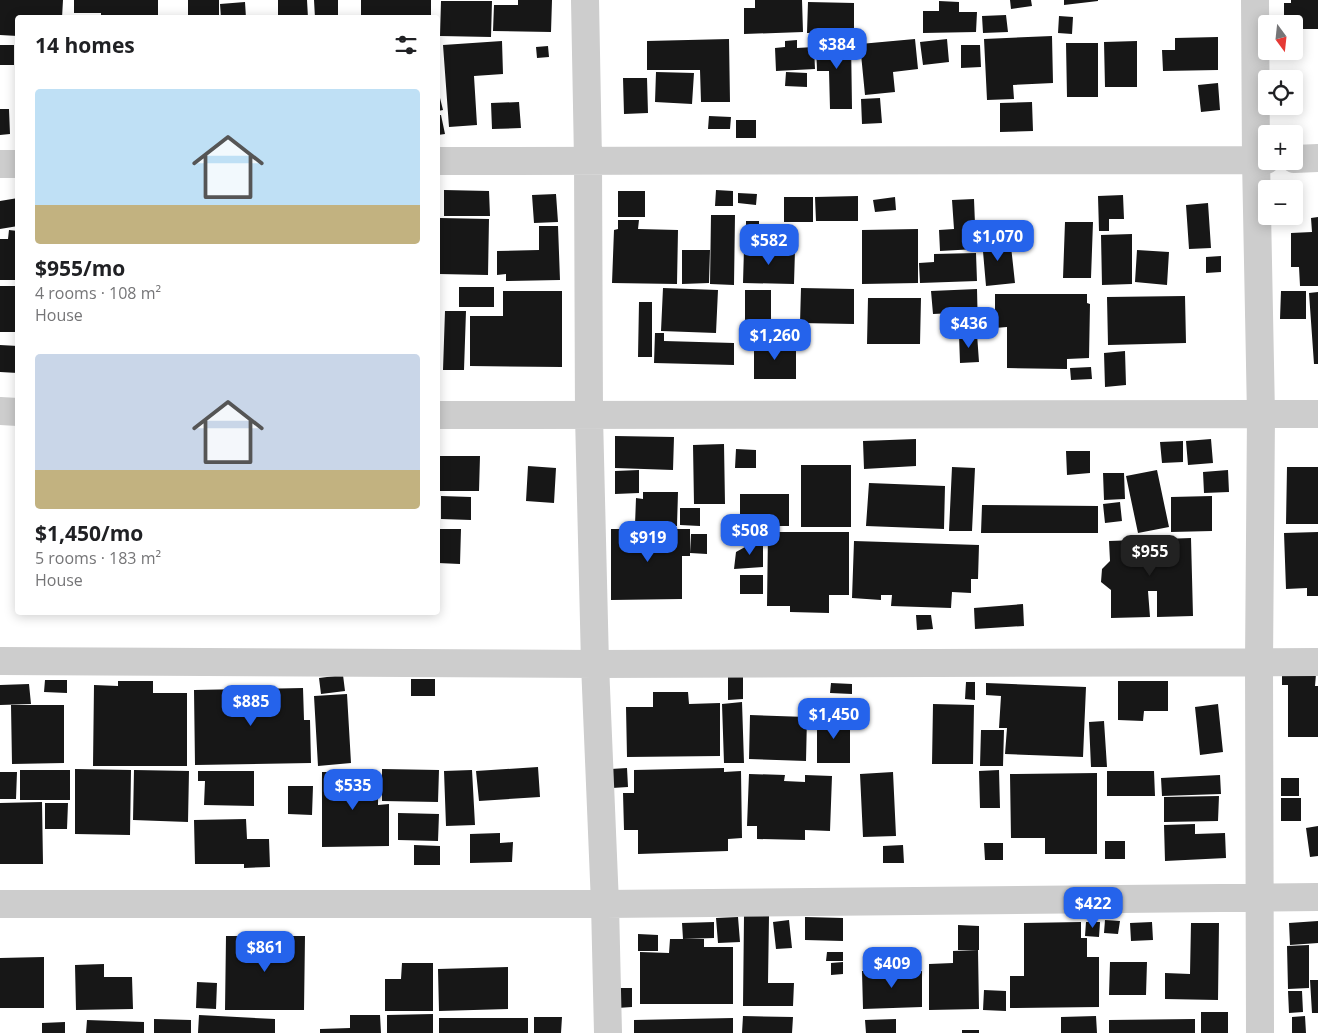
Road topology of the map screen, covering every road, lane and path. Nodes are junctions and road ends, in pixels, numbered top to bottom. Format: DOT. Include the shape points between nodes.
graph roads {
  1 [pos="585,0"];
  2 [pos="1255,0"];
  3 [pos="1260,125"];
  4 [pos="1318,158"];
  5 [pos="588,159"];
  6 [pos="1303,159"];
  7 [pos="1258,160"];
  8 [pos="440,161"];
  9 [pos="0,164"];
  10 [pos="15,164"];
  11 [pos="1261,170"];
  12 [pos="0,411"];
  13 [pos="15,412"];
  14 [pos="1318,414"];
  15 [pos="440,415"];
  16 [pos="1261,415"];
  17 [pos="589,416"];
  18 [pos="0,661"];
  19 [pos="1259,662"];
  20 [pos="1318,662"];
  21 [pos="595,664"];
  22 [pos="1261,897"];
  23 [pos="1318,897"];
  24 [pos="0,904"];
  25 [pos="605,904"];
  26 [pos="608,1033"];
  27 [pos="1260,1033"];
  1 -- 5 [label="street"];
  2 -- 3 [label="street"];
  4 -- 6 [label="street"];
  5 -- 7 [label="street"];
  5 -- 8 [label="street"];
  5 -- 17 [label="street"];
  9 -- 10 [label="street"];
  11 -- 16 [label="street"];
  12 -- 13 [label="street"];
  14 -- 16 [label="street"];
  15 -- 17 [label="street"];
  16 -- 17 [label="street"];
  16 -- 19 [label="street"];
  17 -- 21 [label="street"];
  18 -- 21 [label="street"];
  19 -- 20 [label="street"];
  19 -- 21 [label="street"];
  19 -- 22 [label="street"];
  21 -- 25 [label="street"];
  22 -- 23 [label="street"];
  22 -- 25 [label="street"];
  22 -- 27 [label="street"];
  24 -- 25 [label="street"];
  25 -- 26 [label="street"];
}
